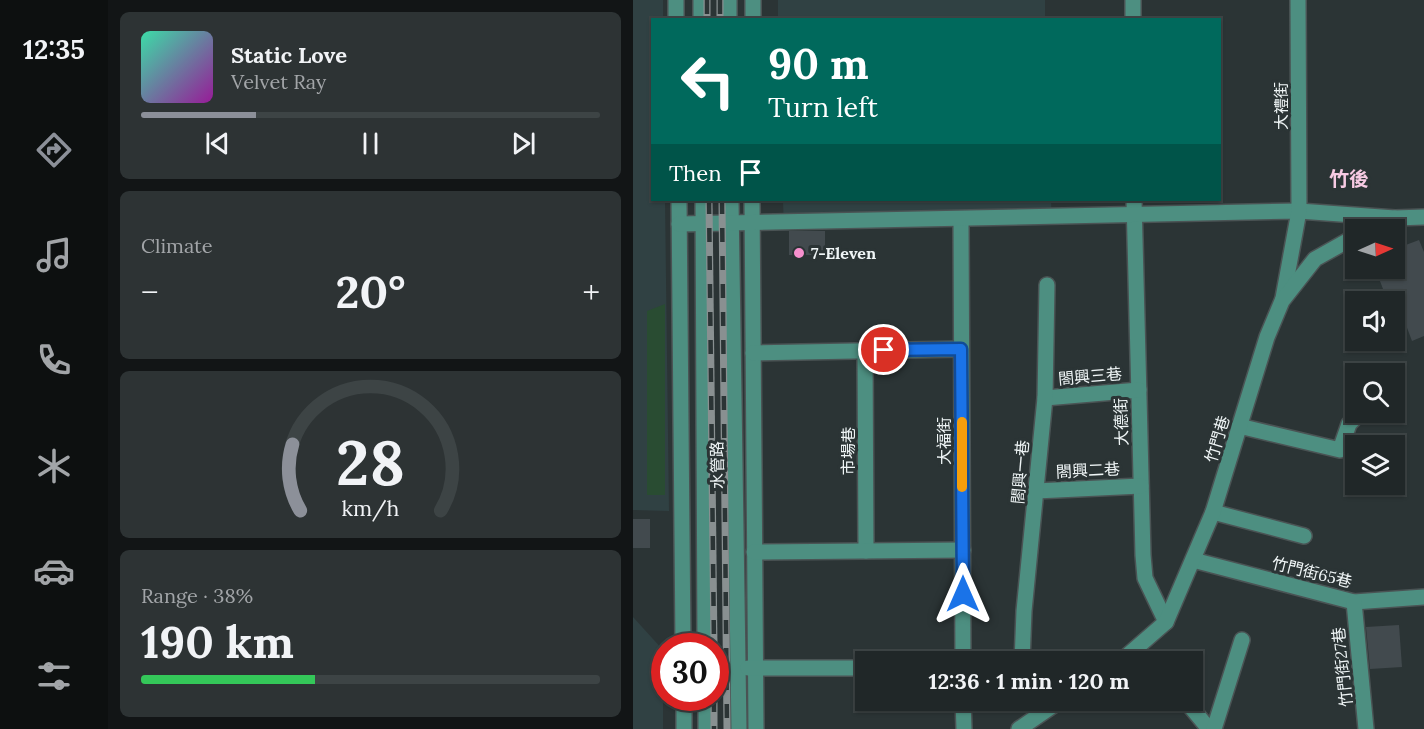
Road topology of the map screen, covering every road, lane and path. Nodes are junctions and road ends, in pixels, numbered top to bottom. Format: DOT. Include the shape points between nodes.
graph roads {
  1 [pos="676,0"];
  2 [pos="701,0"];
  3 [pos="729,0"];
  4 [pos="753,0"];
  5 [pos="1133,0"];
  6 [pos="1298,0"];
  7 [pos="676,18"];
  8 [pos="701,18"];
  9 [pos="729,18"];
  10 [pos="753,18"];
  11 [pos="1133,18"];
  12 [pos="678,201"];
  13 [pos="703,201"];
  14 [pos="731,201"];
  15 [pos="752,201"];
  16 [pos="1134,201"];
  17 [pos="1299,211"];
  18 [pos="1134,217"];
  19 [pos="1424,217"];
  20 [pos="1395,218"];
  21 [pos="961,220"];
  22 [pos="679,224"];
  23 [pos="704,224"];
  24 [pos="731,224"];
  25 [pos="751,224"];
  26 [pos="1345,242"];
  27 [pos="1047,285"];
  28 [pos="1282,301"];
  29 [pos="961,349"];
  30 [pos="865,351"];
  31 [pos="753,353"];
  32 [pos="1139,390"];
  33 [pos="1045,398"];
  34 [pos="1350,423"];
  35 [pos="1239,426"];
  36 [pos="1141,486"];
  37 [pos="1036,490"];
  38 [pos="1213,512"];
  39 [pos="1304,536"];
  40 [pos="963,550"];
  41 [pos="866,551"];
  42 [pos="754,552"];
  43 [pos="1193,560"];
  44 [pos="1424,597"];
  45 [pos="1354,602"];
  46 [pos="1166,622"];
  47 [pos="683,633"];
  48 [pos="705,633"];
  49 [pos="1242,639"];
  50 [pos="963,651"];
  51 [pos="1022,651"];
  52 [pos="1133,651"];
  53 [pos="739,668"];
  54 [pos="756,668"];
  55 [pos="855,668"];
  56 [pos="684,711"];
  57 [pos="706,711"];
  58 [pos="963,711"];
  59 [pos="1037,711"];
  60 [pos="1194,711"];
  61 [pos="684,729"];
  62 [pos="706,729"];
  63 [pos="739,729"];
  64 [pos="756,729"];
  65 [pos="964,729"];
  66 [pos="1019,729"];
  67 [pos="1209,729"];
  68 [pos="1214,729"];
  69 [pos="1366,729"];
  1 -- 7 [label="street"];
  2 -- 8 [label="street"];
  3 -- 9 [label="street"];
  4 -- 10 [label="street"];
  5 -- 11 [label="street"];
  6 -- 17 [label="street, 大禮街"];
  12 -- 22 [label="street"];
  13 -- 23 [label="street, 水管路"];
  14 -- 24 [label="street, 水管路"];
  15 -- 25 [label="street"];
  16 -- 18 [label="street, 大德街"];
  17 -- 18 [label="street"];
  17 -- 20 [label="street"];
  17 -- 28 [label="street, 大禮街"];
  18 -- 21 [label="street"];
  18 -- 32 [label="street, 大德街"];
  19 -- 20 [label="street"];
  21 -- 25 [label="street"];
  21 -- 29 [label="street, 大福街"];
  22 -- 23 [label="street"];
  22 -- 47 [label="street"];
  23 -- 24 [label="street"];
  23 -- 48 [label="street, 水管路"];
  24 -- 25 [label="street"];
  24 -- 53 [label="street, 水管路"];
  25 -- 31 [label="street"];
  26 -- 28 [label="street, 竹門巷" via="1315,259"];
  27 -- 33 [label="street, 閤興一巷"];
  28 -- 35 [label="street, 竹門巷"];
  29 -- 30 [label="street"];
  29 -- 40 [label="street, 大福街"];
  30 -- 31 [label="street"];
  30 -- 41 [label="street, 市場巷"];
  31 -- 42 [label="street"];
  32 -- 33 [label="street, 閤興三巷"];
  32 -- 36 [label="street, 大德街"];
  33 -- 37 [label="street, 閤興一巷"];
  34 -- 35 [label="street" via="1340,450"];
  35 -- 38 [label="street, 竹門巷"];
  36 -- 37 [label="street, 閤興二巷"];
  36 -- 46 [label="street, 大德街" via="1145,578"];
  37 -- 51 [label="street, 閤興一巷"];
  38 -- 39 [label="street"];
  38 -- 43 [label="street, 竹門巷"];
  40 -- 41 [label="street"];
  40 -- 50 [label="street, 大福街"];
  41 -- 42 [label="street"];
  42 -- 54 [label="street"];
  43 -- 45 [label="street, 竹門街65巷"];
  43 -- 46 [label="street, 竹門巷"];
  44 -- 45 [label="street, 竹門街65巷"];
  45 -- 69 [label="street, 竹門街27巷"];
  46 -- 52 [label="street, 竹門巷"];
  49 -- 68 [label="street"];
  53 -- 54 [label="street"];
  53 -- 63 [label="street, 水管路"];
  54 -- 55 [label="street"];
  54 -- 64 [label="street"];
  56 -- 61 [label="street"];
  57 -- 62 [label="street"];
  58 -- 65 [label="street"];
  59 -- 66 [label="street"];
  60 -- 67 [label="street"];
}
